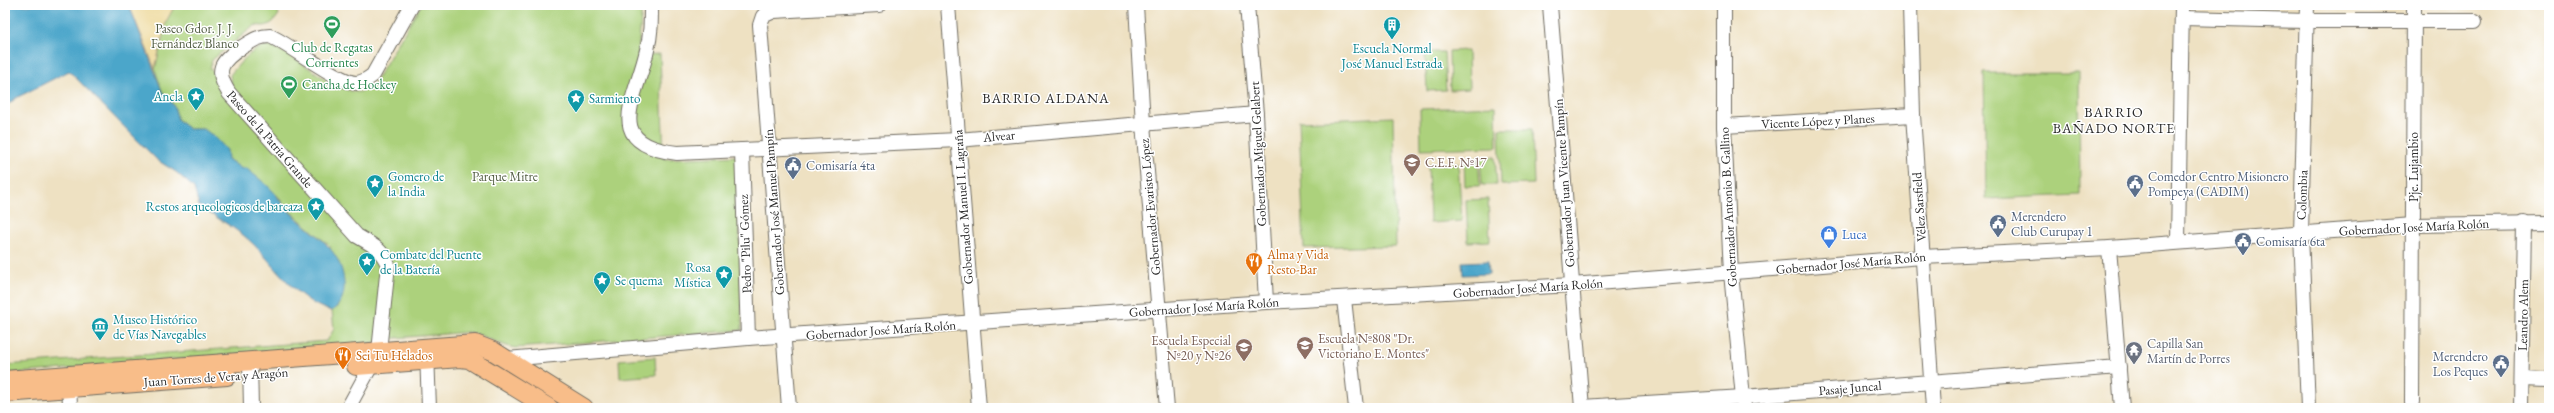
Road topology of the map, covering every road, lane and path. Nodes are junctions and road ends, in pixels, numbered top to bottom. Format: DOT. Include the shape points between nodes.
graph roads {
  1 [pos="412,5"];
  2 [pos="650,5"];
  3 [pos="879,5"];
  4 [pos="948,5"];
  5 [pos="1136,5"];
  6 [pos="1247,5"];
  7 [pos="1550,5"];
  8 [pos="1724,5"];
  9 [pos="1910,5"];
  10 [pos="2307,5"];
  11 [pos="2414,5"];
  12 [pos="2182,11"];
  13 [pos="2414,20"];
  14 [pos="2475,21"];
  15 [pos="2307,22"];
  16 [pos="1256,114"];
  17 [pos="1913,115"];
  18 [pos="1143,124"];
  19 [pos="1724,126"];
  20 [pos="958,140"];
  21 [pos="770,148"];
  22 [pos="742,150"];
  23 [pos="2524,222"];
  24 [pos="2549,222"];
  25 [pos="2413,225"];
  26 [pos="2301,233"];
  27 [pos="2178,241"];
  28 [pos="2109,248"];
  29 [pos="1922,257"];
  30 [pos="1731,273"];
  31 [pos="1572,285"];
  32 [pos="1344,299"];
  33 [pos="1266,302"];
  34 [pos="1158,310"];
  35 [pos="972,324"];
  36 [pos="784,336"];
  37 [pos="748,338"];
  38 [pos="427,354"];
  39 [pos="375,358"];
  40 [pos="507,359"];
  41 [pos="2119,367"];
  42 [pos="250,368"];
  43 [pos="2522,379"];
  44 [pos="5,380"];
  45 [pos="1931,380"];
  46 [pos="2549,380"];
  47 [pos="69,381"];
  48 [pos="5,393"];
  49 [pos="2412,402"];
  50 [pos="1744,403"];
  51 [pos="70,408"];
  52 [pos="251,408"];
  53 [pos="348,408"];
  54 [pos="429,408"];
  55 [pos="549,408"];
  56 [pos="584,408"];
  57 [pos="789,408"];
  58 [pos="979,408"];
  59 [pos="1167,408"];
  60 [pos="1356,408"];
  61 [pos="1582,408"];
  62 [pos="1933,408"];
  63 [pos="2122,408"];
  64 [pos="2308,408"];
  65 [pos="2521,408"];
  1 -- 39 [label="street, Paseo de la Patria Grande" via="373,74 366,81 356,83 340,78 270,36 258,36 226,58 221,68 221,81 228,93 357,236 378,248 384,255 388,265"];
  2 -- 22 [label="street" via="652,27 628,112 628,125 645,145 658,151 677,153"];
  3 -- 21 [label="street, Gobernador José Manuel Pampín" via="774,11 763,16 760,25"];
  4 -- 20 [label="street, Gobernador Manuel I. Lagraña"];
  5 -- 18 [label="street, Gobernador Evaristo López"];
  6 -- 16 [label="street, Gobernador Miguel Gelabert"];
  7 -- 31 [label="street, Gobernador Juan Vicente Pampín"];
  8 -- 19 [label="street, Gobernador Antonio B. Gallino"];
  9 -- 17 [label="street, Vélez Sarsfield"];
  10 -- 15 [label="street, Colombia"];
  11 -- 13 [label="street, Pje. Lujambio"];
  12 -- 15 [label="street"];
  12 -- 27 [label="street"];
  13 -- 14 [label="street"];
  13 -- 15 [label="street"];
  13 -- 25 [label="street, Pje. Lujambio"];
  15 -- 26 [label="street, Colombia"];
  16 -- 18 [label="street, Alvear"];
  16 -- 33 [label="street, Gobernador Miguel Gelabert"];
  17 -- 19 [label="street, Vicente López y Planes"];
  17 -- 29 [label="street, Vélez Sarsfield"];
  18 -- 20 [label="street, Alvear"];
  18 -- 34 [label="street, Gobernador Evaristo López"];
  19 -- 30 [label="street, Gobernador Antonio B. Gallino"];
  20 -- 21 [label="street, Alvear"];
  20 -- 35 [label="street, Gobernador Manuel I. Lagraña"];
  21 -- 22 [label="street, Alvear"];
  21 -- 36 [label="street, Gobernador José Manuel Pampín"];
  22 -- 37 [label="street, Pedro \"Pilu\" Gómez"];
  23 -- 24 [label="street, Gobernador José María Rolón"];
  23 -- 25 [label="street, Gobernador José María Rolón"];
  23 -- 43 [label="street, Leandro Alem"];
  25 -- 26 [label="street, Gobernador José María Rolón"];
  25 -- 49 [label="street, Pje. Lujambio"];
  26 -- 27 [label="street, Gobernador José María Rolón"];
  26 -- 64 [label="street, Colombia"];
  27 -- 28 [label="street, Gobernador José María Rolón"];
  28 -- 29 [label="street, Gobernador José María Rolón"];
  28 -- 41 [label="street"];
  29 -- 30 [label="street, Gobernador José María Rolón"];
  29 -- 45 [label="street, Vélez Sarsfield"];
  30 -- 31 [label="street, Gobernador José María Rolón"];
  30 -- 50 [label="street, Gobernador Antonio B. Gallino"];
  31 -- 32 [label="street, Gobernador José María Rolón"];
  31 -- 61 [label="street, Gobernador Juan Vicente Pampín"];
  32 -- 33 [label="street, Gobernador José María Rolón"];
  32 -- 60 [label="street"];
  33 -- 34 [label="street, Gobernador José María Rolón"];
  34 -- 35 [label="street, Gobernador José María Rolón"];
  34 -- 59 [label="street, Gobernador Evaristo López"];
  35 -- 36 [label="street, Gobernador José María Rolón"];
  35 -- 58 [label="street, Gobernador Manuel I. Lagraña"];
  36 -- 37 [label="street, Gobernador José María Rolón"];
  36 -- 57 [label="street, Gobernador José Manuel Pampín"];
  37 -- 40 [label="street, Gobernador José María Rolón"];
  38 -- 39 [label="main road, Juan Torres de Vera y Aragón"];
  38 -- 40 [label="main road" via="475,344 485,346"];
  38 -- 54 [label="street"];
  38 -- 55 [label="main road" via="469,359"];
  39 -- 42 [label="main road, Juan Torres de Vera y Aragón"];
  39 -- 53 [label="street"];
  40 -- 56 [label="main road"];
  41 -- 45 [label="street, Pasaje Juncal"];
  41 -- 63 [label="street"];
  42 -- 47 [label="main road, Juan Torres de Vera y Aragón"];
  42 -- 52 [label="street"];
  43 -- 46 [label="street"];
  43 -- 65 [label="street, Leandro Alem"];
  44 -- 47 [label="main road, Juan Torres de Vera y Aragón"];
  45 -- 50 [label="street, Pasaje Juncal"];
  45 -- 62 [label="street, Vélez Sarsfield"];
  47 -- 48 [label="main road, Juan Torres de Vera y Aragón"];
  47 -- 51 [label="street"];
  50 -- 61 [label="street, Pasaje Juncal"];
}
